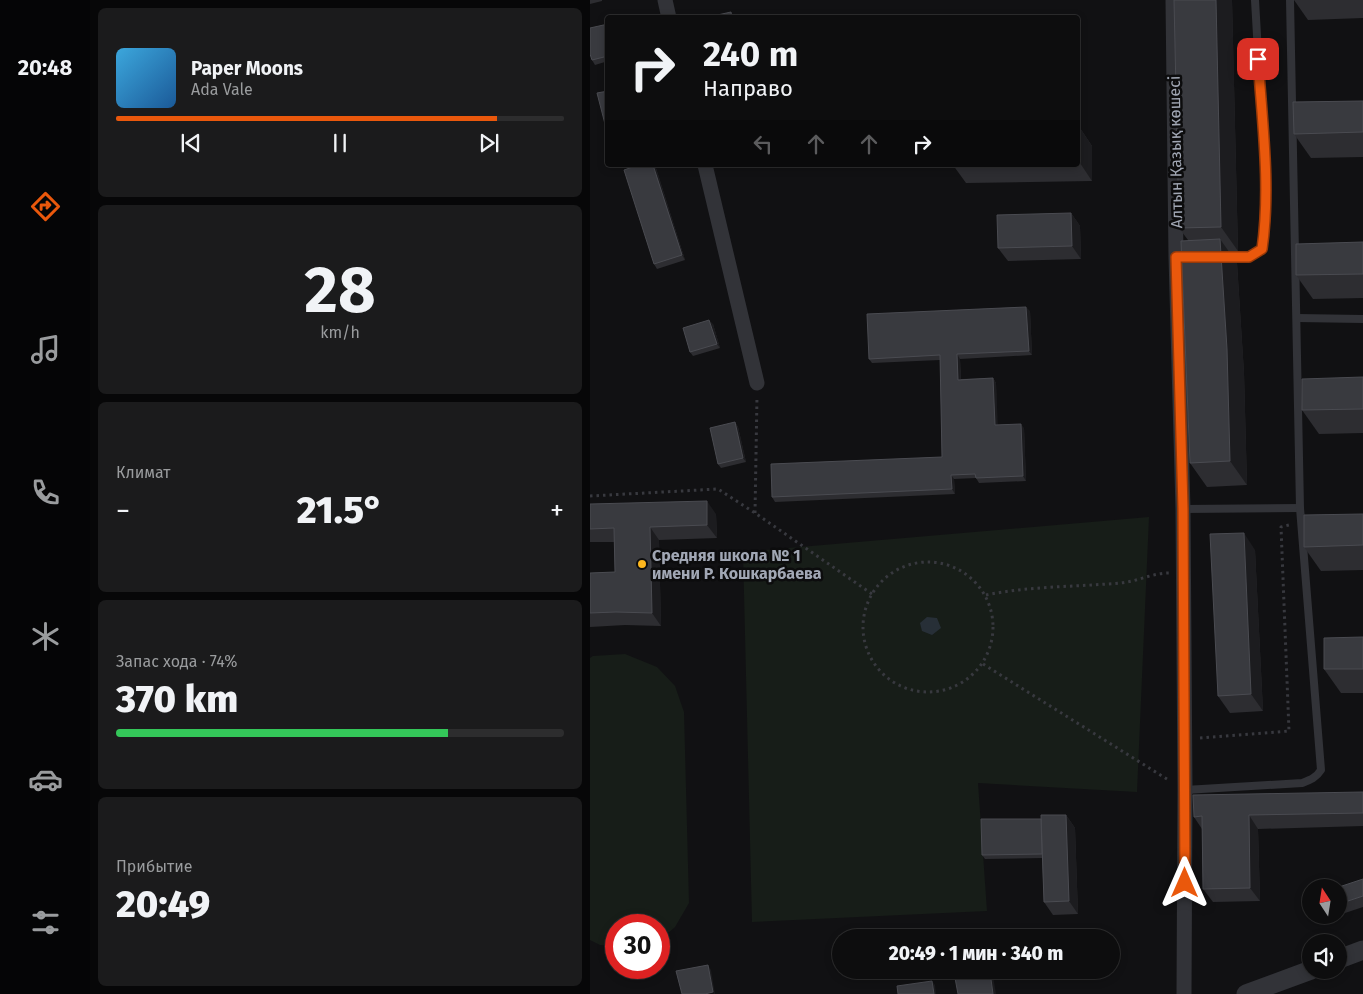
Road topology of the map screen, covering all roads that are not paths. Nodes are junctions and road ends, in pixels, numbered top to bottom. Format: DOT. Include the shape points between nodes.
graph roads {
  1 [pos="665,0"];
  2 [pos="1173,0"];
  3 [pos="1255,0"];
  4 [pos="1290,0"];
  5 [pos="669,15"];
  6 [pos="705,167"];
  7 [pos="1213,257"];
  8 [pos="1298,318"];
  9 [pos="1363,319"];
  10 [pos="757,383"];
  11 [pos="1300,508"];
  12 [pos="1183,509"];
  13 [pos="1310,522"];
  14 [pos="1301,523"];
  15 [pos="1185,790"];
  16 [pos="1363,950"];
  17 [pos="1347,956"];
  18 [pos="1302,973"];
  19 [pos="1184,994"];
  20 [pos="1246,994"];
  1 -- 5 [label="street"];
  2 -- 12 [label="street, Алтын Қазық көшесі" via="1181,257"];
  3 -- 7 [label="lane" via="1265,176 1262,249 1249,257"];
  4 -- 8 [label="lane"];
  6 -- 10 [label="street"];
  8 -- 9 [label="lane"];
  8 -- 11 [label="lane"];
  11 -- 12 [label="lane"];
  11 -- 14 [label="lane"];
  12 -- 15 [label="street, Алтын Қазық көшесі"];
  13 -- 14 [label="lane"];
  14 -- 15 [label="lane" via="1318,775 1302,783"];
  15 -- 19 [label="street, Алтын Қазық көшесі"];
  16 -- 17 [label="street"];
  18 -- 20 [label="street"];
}
